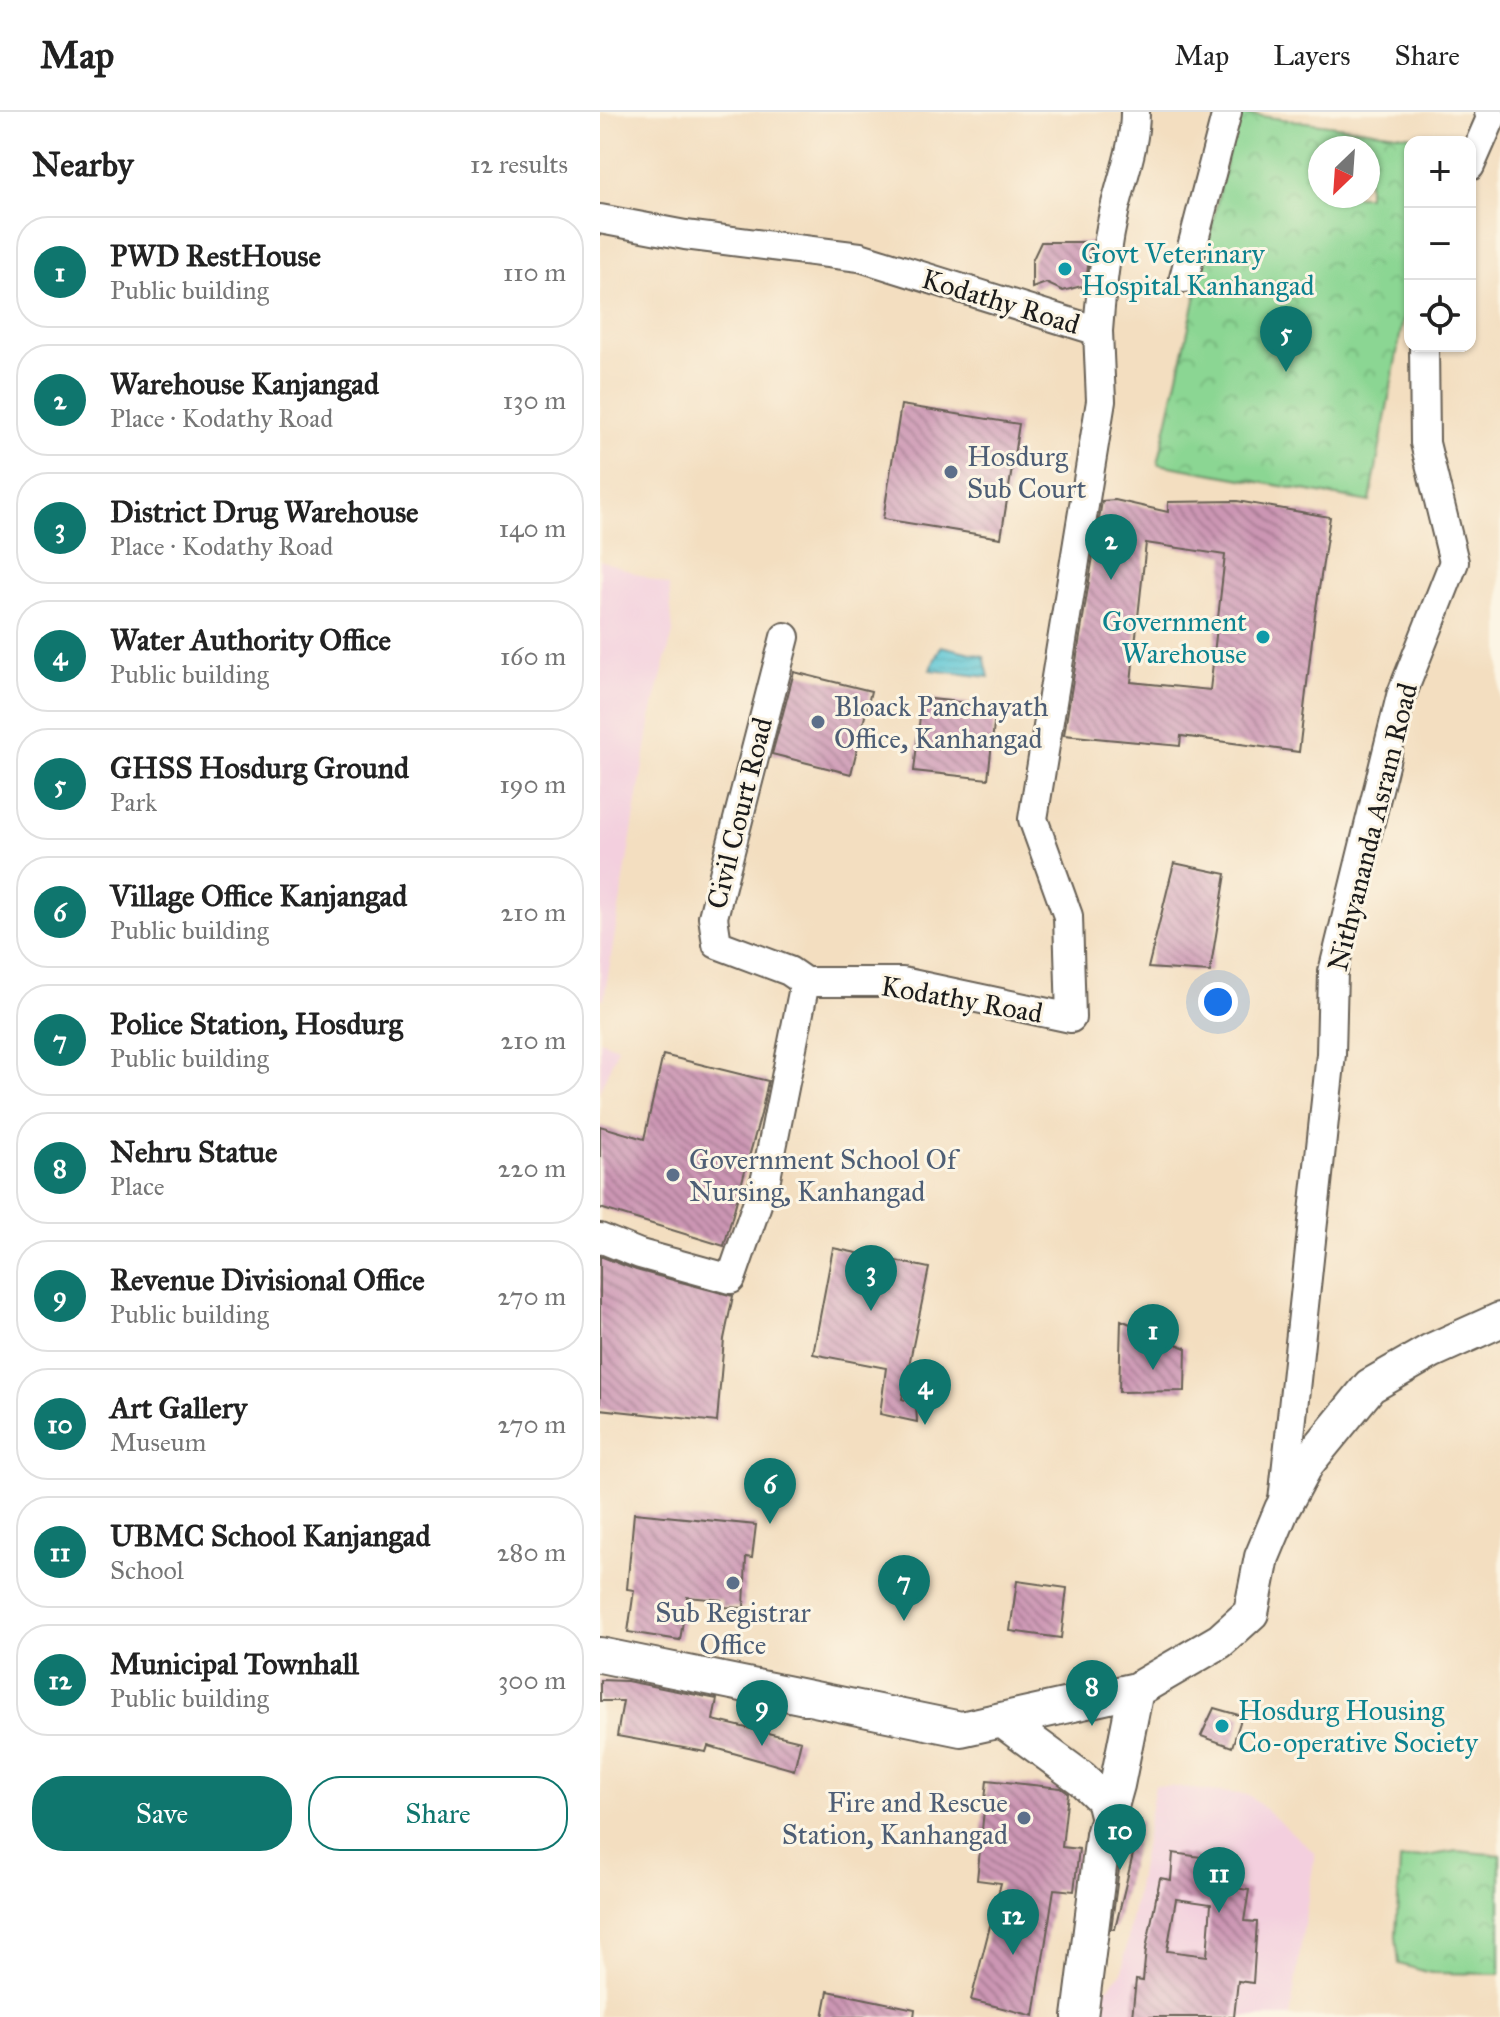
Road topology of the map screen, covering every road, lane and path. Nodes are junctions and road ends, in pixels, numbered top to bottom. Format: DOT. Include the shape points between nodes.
graph roads {
  1 [pos="1135,112"];
  2 [pos="1227,112"];
  3 [pos="1489,112"];
  4 [pos="1476,152"];
  5 [pos="600,219"];
  6 [pos="1184,278"];
  7 [pos="1098,331"];
  8 [pos="1424,352"];
  9 [pos="785,637"];
  10 [pos="805,982"];
  11 [pos="600,1238"];
  12 [pos="1500,1320"];
  13 [pos="1282,1509"];
  14 [pos="600,1655"];
  15 [pos="1136,1690"];
  16 [pos="1002,1720"];
  17 [pos="1108,1819"];
  18 [pos="1080,2017"];
  1 -- 7 [label="street" via="1135,136 1102,272"];
  2 -- 6 [label="street"];
  3 -- 4 [label="street"];
  5 -- 7 [label="street, Kodathy Road" via="860,257"];
  7 -- 10 [label="street, Kodathy Road" via="1101,401 1033,819 1068,916 1071,1018 902,982"];
  8 -- 13 [label="street, Nithyananda Asram Road" via="1425,443 1454,562 1401,696 1333,972 1331,1054"];
  9 -- 10 [label="street, Civil Court Road" via="713,917 717,944"];
  10 -- 11 [label="street" via="766,1178 731,1279"];
  12 -- 13 [label="main road" via="1370,1386 1307,1463"];
  13 -- 15 [label="main road" via="1262,1557 1251,1613 1220,1641"];
  14 -- 16 [label="main road" via="961,1729"];
  15 -- 16 [label="main road"];
  15 -- 17 [label="main road"];
  16 -- 17 [label="main road" via="1092,1788 1103,1799"];
  17 -- 18 [label="main road"];
}
